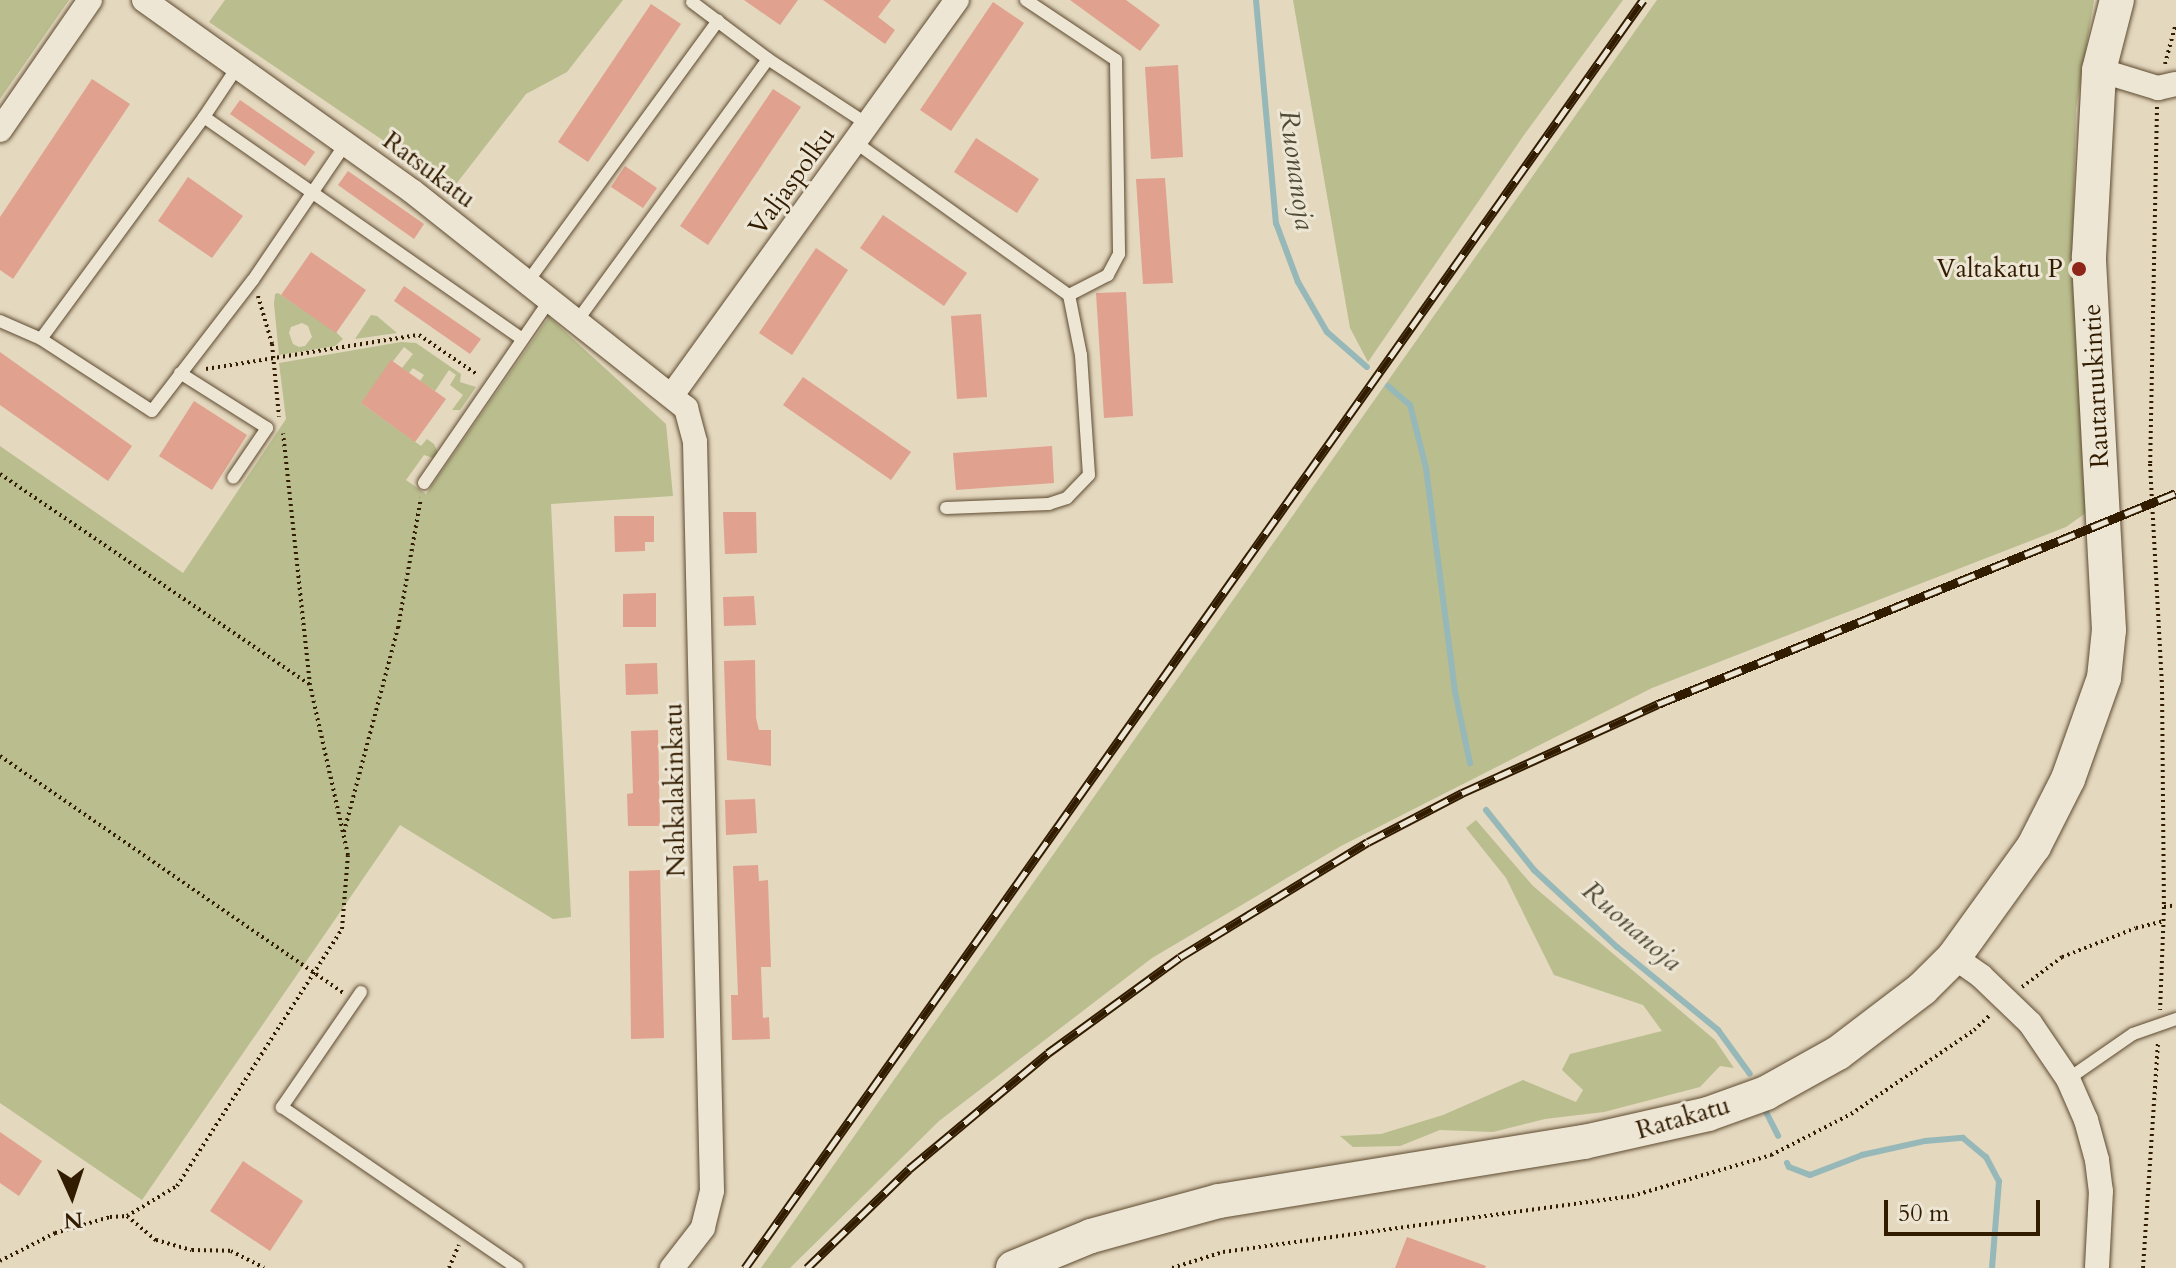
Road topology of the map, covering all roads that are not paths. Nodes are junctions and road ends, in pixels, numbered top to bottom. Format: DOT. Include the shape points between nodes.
graph roads {
  1 [pos="90,0"];
  2 [pos="144,0"];
  3 [pos="957,0"];
  4 [pos="1026,0"];
  5 [pos="2117,0"];
  6 [pos="692,2"];
  7 [pos="718,21"];
  8 [pos="768,59"];
  9 [pos="238,66"];
  10 [pos="2099,70"];
  11 [pos="2167,86"];
  12 [pos="204,117"];
  13 [pos="0,130"];
  14 [pos="861,133"];
  15 [pos="346,143"];
  16 [pos="314,194"];
  17 [pos="526,284"];
  18 [pos="1069,295"];
  19 [pos="549,301"];
  20 [pos="0,321"];
  21 [pos="577,321"];
  22 [pos="41,339"];
  23 [pos="522,339"];
  24 [pos="180,373"];
  25 [pos="672,395"];
  26 [pos="233,478"];
  27 [pos="424,483"];
  28 [pos="946,508"];
  29 [pos="2109,630"];
  30 [pos="1954,957"];
  31 [pos="358,996"];
  32 [pos="2176,1019"];
  33 [pos="2068,1079"];
  34 [pos="1028,1265"];
  35 [pos="517,1268"];
  36 [pos="672,1268"];
  37 [pos="2097,1268"];
  1 -- 13 [label="street"];
  2 -- 9 [label="street, Ratsukatu"];
  3 -- 14 [label="street, Valjaspolku"];
  4 -- 18 [label="lane" via="1116,60 1119,254 1108,275"];
  5 -- 10 [label="main road, Rautaruukintie"];
  6 -- 7 [label="lane"];
  7 -- 8 [label="lane"];
  7 -- 17 [label="lane"];
  8 -- 14 [label="lane"];
  8 -- 21 [label="lane"];
  9 -- 12 [label="lane"];
  9 -- 15 [label="street, Ratsukatu"];
  10 -- 11 [label="street"];
  10 -- 29 [label="main road, Rautaruukintie" via="2089,257"];
  12 -- 16 [label="lane"];
  12 -- 22 [label="lane"];
  14 -- 18 [label="lane"];
  14 -- 25 [label="street, Valjaspolku"];
  15 -- 16 [label="lane"];
  15 -- 17 [label="street, Ratsukatu"];
  16 -- 23 [label="lane"];
  16 -- 24 [label="lane"];
  17 -- 19 [label="street, Ratsukatu"];
  18 -- 28 [label="lane" via="1081,355 1089,475 1067,498 1049,504"];
  19 -- 21 [label="street, Ratsukatu"];
  19 -- 23 [label="lane"];
  20 -- 22 [label="lane"];
  21 -- 25 [label="street, Ratsukatu"];
  22 -- 24 [label="lane" via="152,411"];
  23 -- 27 [label="lane"];
  24 -- 26 [label="lane" via="267,428"];
  25 -- 36 [label="street, Nahkalakinkatu" via="686,408 695,442 712,1191 703,1228"];
  29 -- 30 [label="main road, Ratakatu" via="2104,678 2068,779 2034,846"];
  30 -- 33 [label="street" via="2030,1023"];
  30 -- 34 [label="main road, Ratakatu" via="1922,989 1838,1053 1766,1093 1708,1114 1584,1142 1219,1201 1104,1232"];
  31 -- 35 [label="lane" via="282,1107"];
  32 -- 33 [label="lane" via="2118,1042"];
  33 -- 37 [label="street" via="2097,1160"];
}
